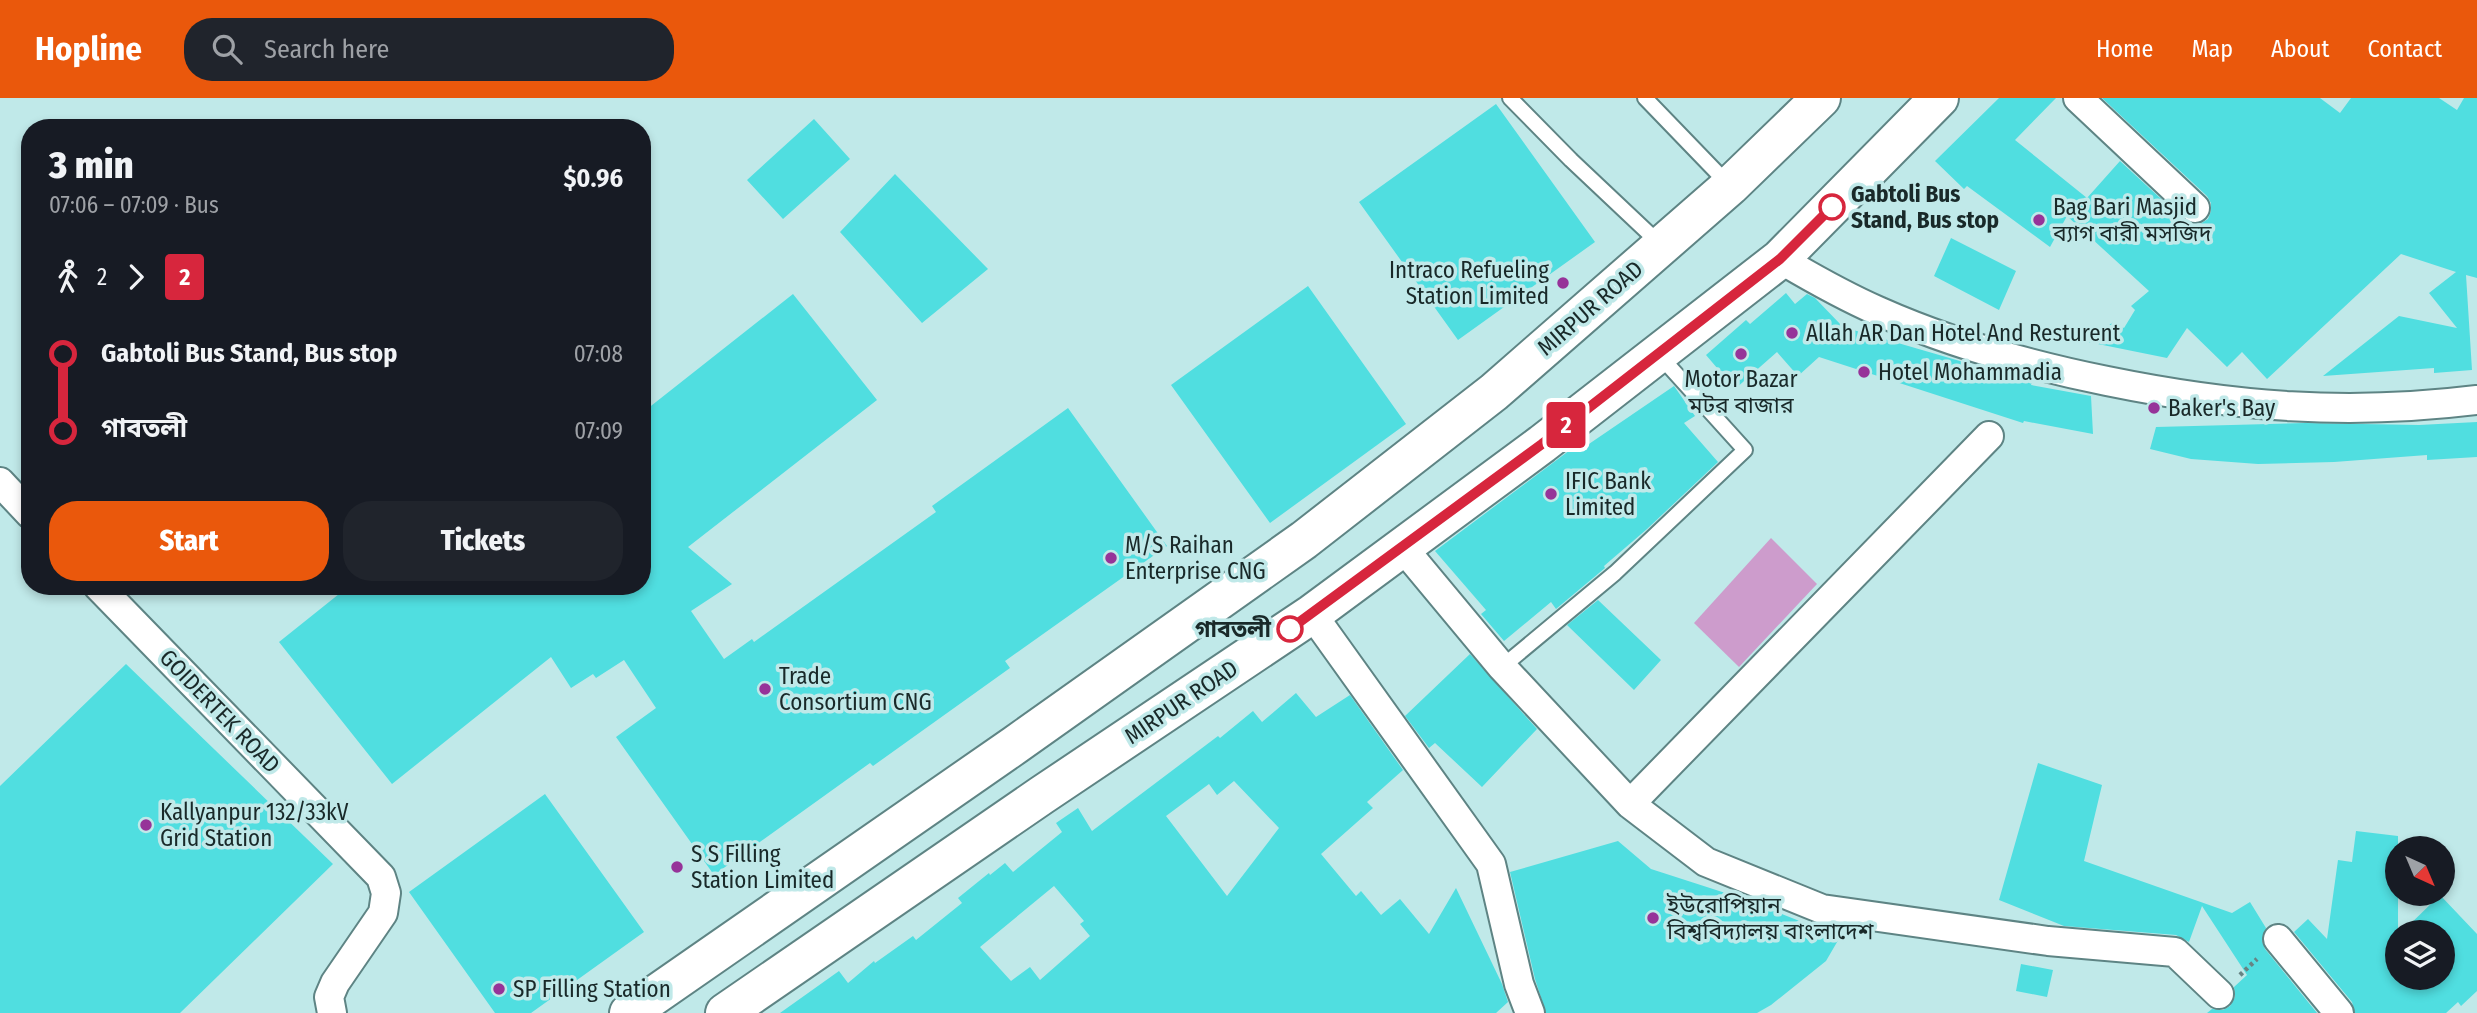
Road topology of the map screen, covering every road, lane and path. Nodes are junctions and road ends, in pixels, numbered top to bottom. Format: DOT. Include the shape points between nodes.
graph roads {
  1 [pos="1510,98"];
  2 [pos="1645,98"];
  3 [pos="1821,98"];
  4 [pos="1939,98"];
  5 [pos="2078,98"];
  6 [pos="1730,186"];
  7 [pos="2195,208"];
  8 [pos="1661,245"];
  9 [pos="1780,259"];
  10 [pos="1658,354"];
  11 [pos="2477,400"];
  12 [pos="1989,436"];
  13 [pos="0,482"];
  14 [pos="21,504"];
  15 [pos="1403,548"];
  16 [pos="107,595"];
  17 [pos="1312,614"];
  18 [pos="1502,667"];
  19 [pos="1630,804"];
  20 [pos="2278,939"];
  21 [pos="2219,994"];
  22 [pos="332,1013"];
  23 [pos="629,1013"];
  24 [pos="725,1013"];
  25 [pos="1530,1013"];
  26 [pos="2339,1013"];
  1 -- 8 [label="lane"];
  2 -- 6 [label="lane"];
  3 -- 6 [label="highway, MIRPUR ROAD"];
  4 -- 9 [label="highway, MIRPUR ROAD"];
  5 -- 7 [label="street"];
  6 -- 8 [label="highway, MIRPUR ROAD"];
  8 -- 23 [label="highway, MIRPUR ROAD" via="1494,392 1304,541"];
  9 -- 10 [label="highway, MIRPUR ROAD"];
  9 -- 11 [label="street" via="1879,312 1963,345 2038,367 2250,405 2353,410"];
  10 -- 15 [label="highway, MIRPUR ROAD"];
  10 -- 18 [label="lane" via="1745,450 1615,573"];
  12 -- 19 [label="street"];
  13 -- 14 [label="street"];
  15 -- 17 [label="highway, MIRPUR ROAD"];
  15 -- 18 [label="street"];
  16 -- 22 [label="street, GOIDERTEK ROAD" via="381,877 386,893 383,913 335,983 329,997"];
  17 -- 24 [label="highway, MIRPUR ROAD"];
  17 -- 25 [label="street" via="1491,864"];
  18 -- 19 [label="street"];
  19 -- 21 [label="street" via="1706,862 1822,909 2048,941 2175,952"];
  20 -- 26 [label="street"];
}
